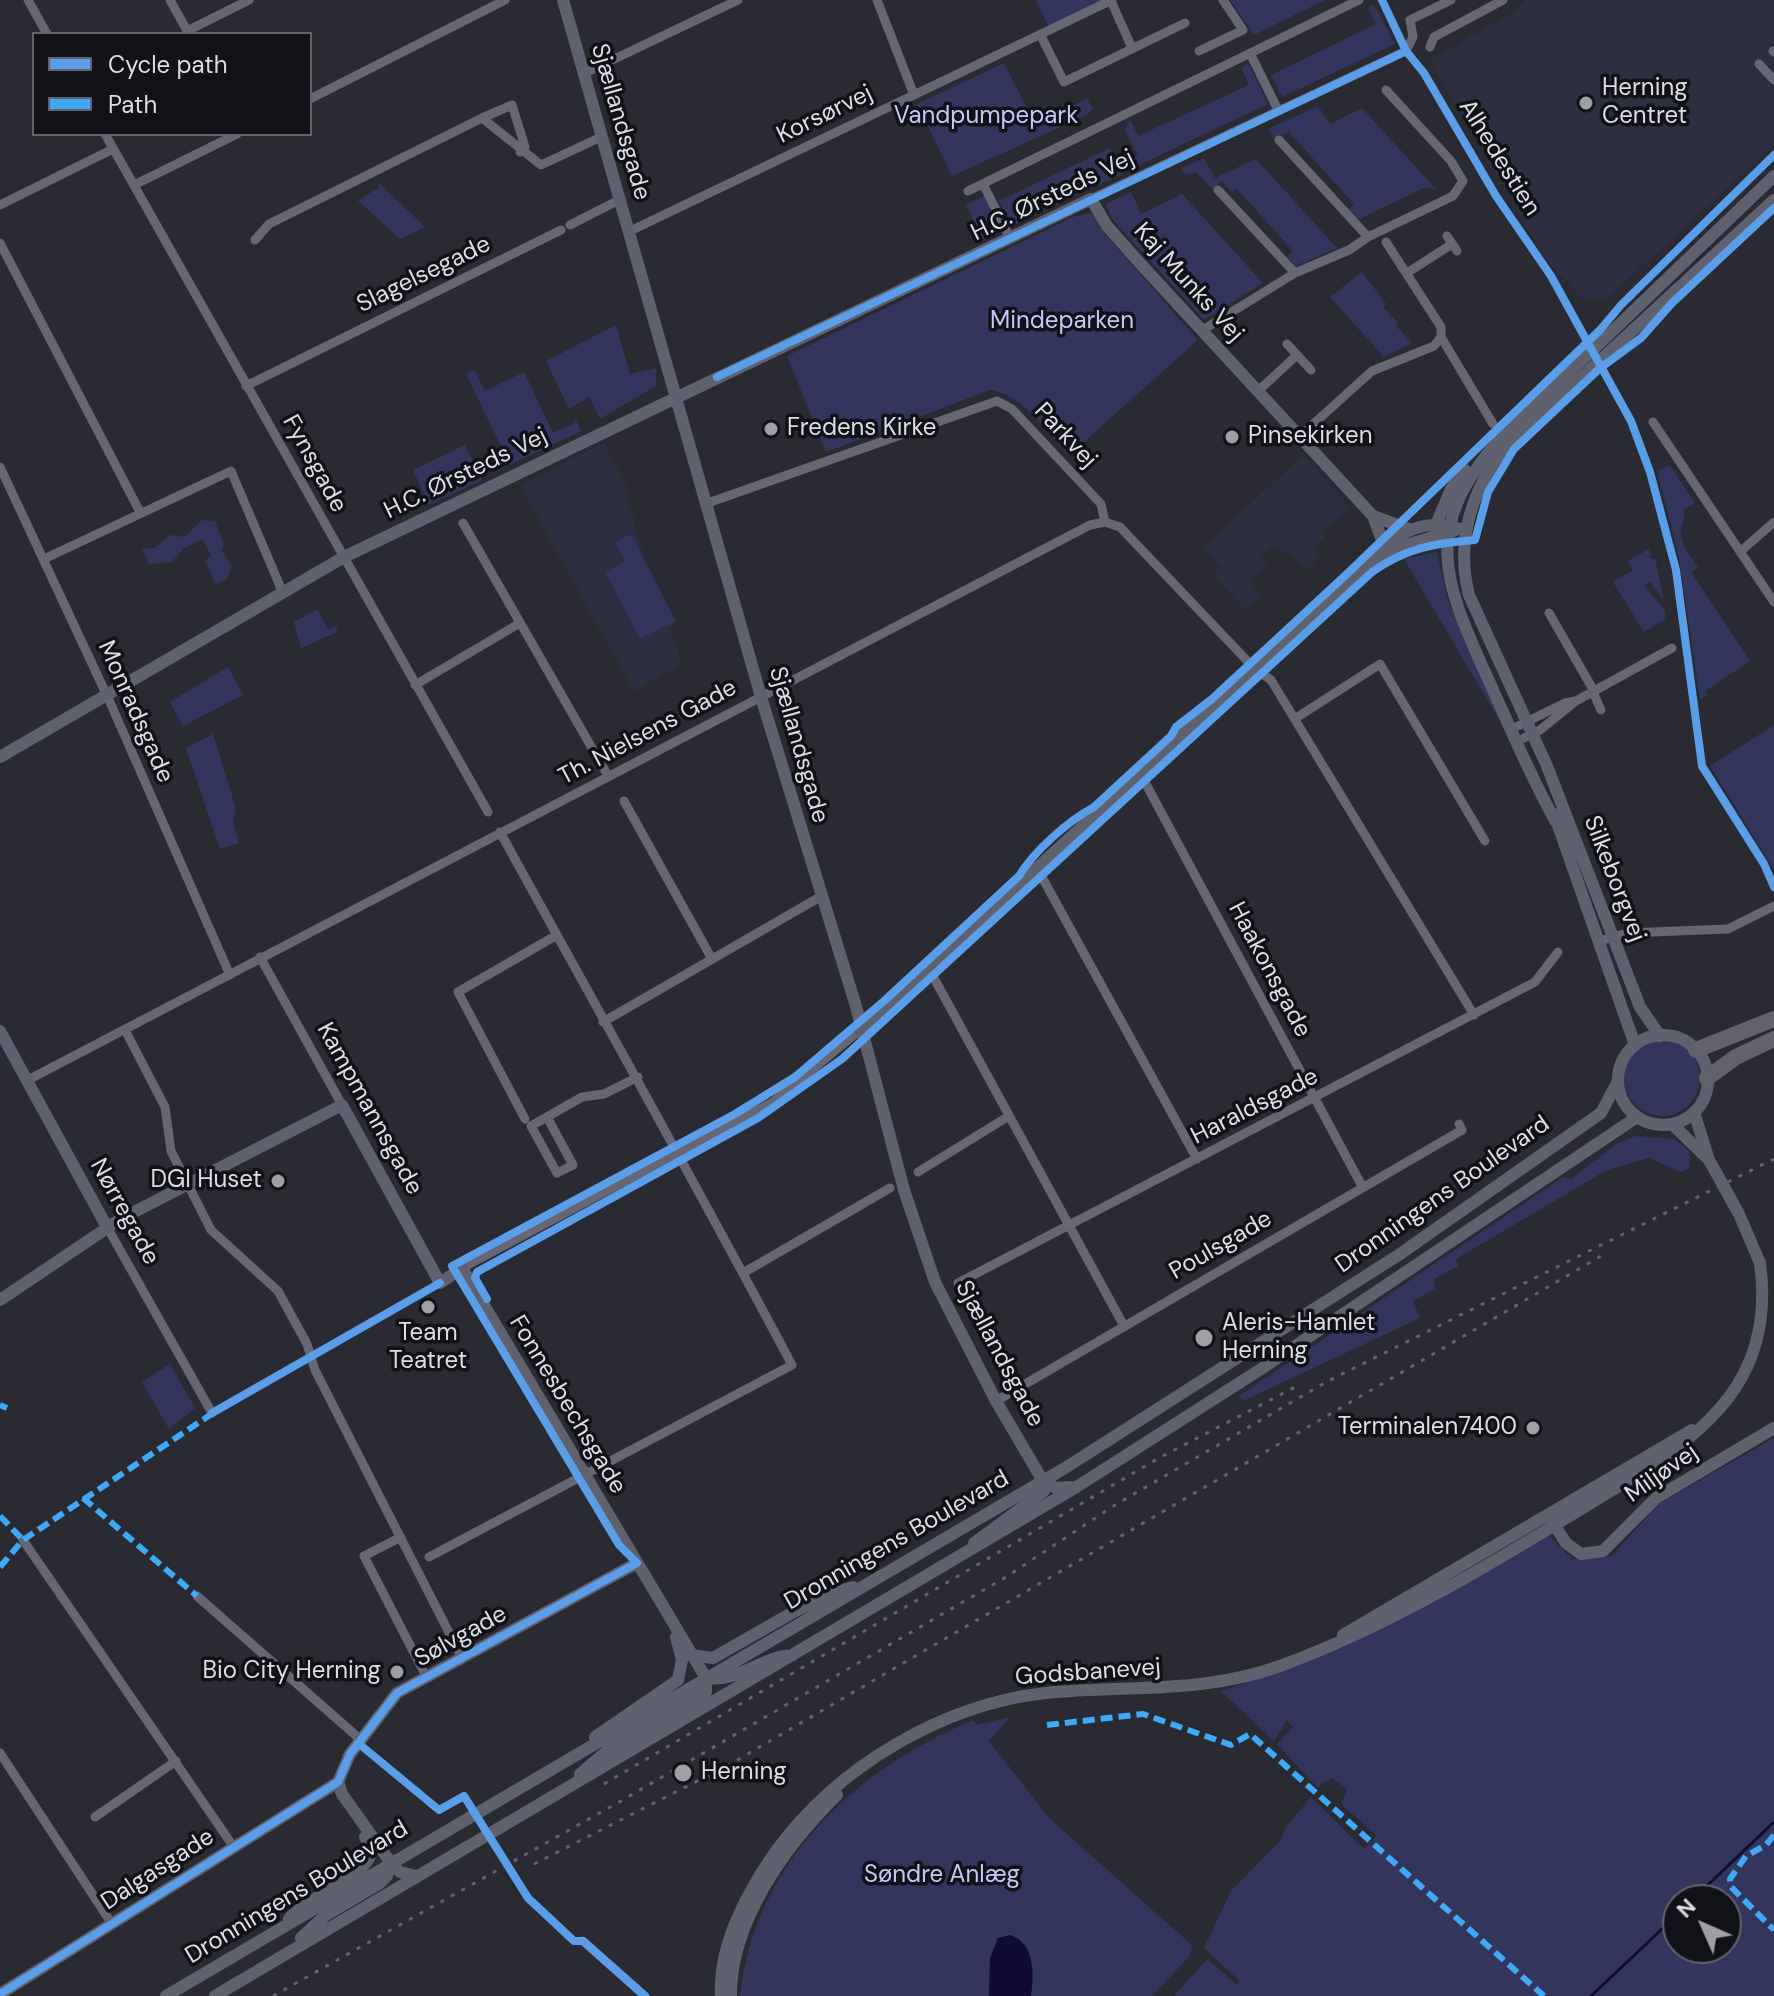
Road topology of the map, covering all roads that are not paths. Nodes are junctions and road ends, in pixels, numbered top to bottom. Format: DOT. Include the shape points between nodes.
graph roads {
  1 [pos="28,0"];
  2 [pos="170,0"];
  3 [pos="249,0"];
  4 [pos="505,0"];
  5 [pos="563,0"];
  6 [pos="738,0"];
  7 [pos="877,0"];
  8 [pos="1111,0"];
  9 [pos="1223,0"];
  10 [pos="1359,0"];
  11 [pos="1451,0"];
  12 [pos="1503,0"];
  13 [pos="722,4"];
  14 [pos="1185,23"];
  15 [pos="46,32"];
  16 [pos="188,32"];
  17 [pos="1040,34"];
  18 [pos="1430,47"];
  19 [pos="1132,48"];
  20 [pos="1199,51"];
  21 [pos="1250,53"];
  22 [pos="1759,64"];
  23 [pos="583,74"];
  24 [pos="1774,80"];
  25 [pos="1386,90"];
  26 [pos="914,95"];
  27 [pos="312,98"];
  28 [pos="1278,110"];
  29 [pos="482,118"];
  30 [pos="106,136"];
  31 [pos="233,136"];
  32 [pos="601,137"];
  33 [pos="1279,140"];
  34 [pos="113,149"];
  35 [pos="520,152"];
  36 [pos="1774,176"];
  37 [pos="983,184"];
  38 [pos="134,185"];
  39 [pos="1218,190"];
  40 [pos="968,191"];
  41 [pos="1091,199"];
  42 [pos="619,200"];
  43 [pos="1774,200"];
  44 [pos="0,205"];
  45 [pos="628,232"];
  46 [pos="1368,237"];
  47 [pos="1010,238"];
  48 [pos="255,240"];
  49 [pos="1386,242"];
  50 [pos="0,243"];
  51 [pos="1452,244"];
  52 [pos="1295,273"];
  53 [pos="1407,273"];
  54 [pos="1201,331"];
  55 [pos="1441,337"];
  56 [pos="1287,344"];
  57 [pos="1297,355"];
  58 [pos="1311,370"];
  59 [pos="246,386"];
  60 [pos="1257,392"];
  61 [pos="675,396"];
  62 [pos="1653,422"];
  63 [pos="1493,424"];
  64 [pos="1300,436"];
  65 [pos="0,467"];
  66 [pos="705,504"];
  67 [pos="140,512"];
  68 [pos="1373,516"];
  69 [pos="1105,522"];
  70 [pos="1774,522"];
  71 [pos="463,523"];
  72 [pos="1445,526"];
  73 [pos="1411,530"];
  74 [pos="1465,531"];
  75 [pos="1384,545"];
  76 [pos="1740,552"];
  77 [pos="344,557"];
  78 [pos="44,559"];
  79 [pos="1354,578"];
  80 [pos="283,593"];
  81 [pos="1774,602"];
  82 [pos="1549,613"];
  83 [pos="1460,617"];
  84 [pos="520,623"];
  85 [pos="1672,648"];
  86 [pos="1254,668"];
  87 [pos="415,685"];
  88 [pos="1594,691"];
  89 [pos="107,696"];
  90 [pos="761,697"];
  91 [pos="1601,710"];
  92 [pos="1296,718"];
  93 [pos="1526,730"];
  94 [pos="0,757"];
  95 [pos="1140,773"];
  96 [pos="608,776"];
  97 [pos="624,801"];
  98 [pos="488,812"];
  99 [pos="1556,822"];
  100 [pos="500,832"];
  101 [pos="1485,841"];
  102 [pos="1034,870"];
  103 [pos="820,897"];
  104 [pos="1774,906"];
  105 [pos="557,935"];
  106 [pos="1614,936"];
  107 [pos="1600,941"];
  108 [pos="1558,952"];
  109 [pos="260,957"];
  110 [pos="712,959"];
  111 [pos="928,967"];
  112 [pos="230,975"];
  113 [pos="1474,1015"];
  114 [pos="1774,1019"];
  115 [pos="603,1022"];
  116 [pos="125,1030"];
  117 [pos="860,1030"];
  118 [pos="0,1031"];
  119 [pos="1660,1036"];
  120 [pos="1774,1039"];
  121 [pos="1635,1045"];
  122 [pos="1696,1050"];
  123 [pos="638,1077"];
  124 [pos="1707,1078"];
  125 [pos="26,1081"];
  126 [pos="1618,1081"];
  127 [pos="1316,1099"];
  128 [pos="342,1105"];
  129 [pos="1694,1112"];
  130 [pos="1009,1116"];
  131 [pos="547,1117"];
  132 [pos="1637,1117"];
  133 [pos="525,1119"];
  134 [pos="1459,1124"];
  135 [pos="1672,1124"];
  136 [pos="678,1154"];
  137 [pos="1197,1159"];
  138 [pos="1709,1160"];
  139 [pos="918,1172"];
  140 [pos="187,1185"];
  141 [pos="1362,1186"];
  142 [pos="890,1188"];
  143 [pos="136,1211"];
  144 [pos="111,1224"];
  145 [pos="1069,1225"];
  146 [pos="462,1268"];
  147 [pos="743,1273"];
  148 [pos="958,1283"];
  149 [pos="0,1300"];
  150 [pos="1124,1326"];
  151 [pos="996,1401"];
  152 [pos="212,1413"];
  153 [pos="1774,1428"];
  154 [pos="586,1476"];
  155 [pos="1043,1481"];
  156 [pos="1078,1486"];
  157 [pos="1551,1521"];
  158 [pos="401,1537"];
  159 [pos="23,1540"];
  160 [pos="961,1556"];
  161 [pos="429,1557"];
  162 [pos="637,1563"];
  163 [pos="872,1582"];
  164 [pos="197,1596"];
  165 [pos="674,1626"];
  166 [pos="691,1655"];
  167 [pos="795,1655"];
  168 [pos="462,1658"];
  169 [pos="427,1678"];
  170 [pos="706,1678"];
  171 [pos="361,1740"];
  172 [pos="585,1749"];
  173 [pos="0,1753"];
  174 [pos="176,1761"];
  175 [pos="865,1766"];
  176 [pos="338,1782"];
  177 [pos="556,1794"];
  178 [pos="357,1816"];
  179 [pos="95,1817"];
  180 [pos="233,1846"];
  181 [pos="391,1863"];
  182 [pos="416,1876"];
  183 [pos="112,1924"];
  184 [pos="284,1925"];
  185 [pos="583,1941"];
  186 [pos="281,1955"];
  187 [pos="0,1994"];
  188 [pos="166,1996"];
  189 [pos="215,1996"];
  190 [pos="645,1996"];
  191 [pos="721,1996"];
  192 [pos="731,1996"];
  1 -- 15 [label="street"];
  2 -- 16 [label="street"];
  3 -- 16 [label="street"];
  4 -- 27 [label="street"];
  5 -- 23 [label="main road, Sjællandsgade"];
  6 -- 13 [label="street"];
  7 -- 26 [label="street"];
  8 -- 17 [label="street, Korsørvej"];
  8 -- 19 [label="street, Korsørvej"];
  9 -- 20 [label="street" via="1243,30"];
  10 -- 21 [label="street, H.C. Ørsteds Vej"];
  11 -- 28 [label="street, H.C. Ørsteds Vej" via="1410,20 1413,37 1406,51"];
  12 -- 18 [label="street" via="1434,37"];
  13 -- 23 [label="street"];
  14 -- 19 [label="street"];
  17 -- 19 [label="street" via="1064,82"];
  17 -- 26 [label="street, Korsørvej"];
  21 -- 28 [label="street"];
  21 -- 37 [label="street, H.C. Ørsteds Vej"];
  22 -- 24 [label="street"];
  23 -- 32 [label="main road, Sjællandsgade"];
  25 -- 46 [label="street" via="1463,181 1453,196"];
  26 -- 45 [label="street, Korsørvej"];
  28 -- 41 [label="street, H.C. Ørsteds Vej"];
  29 -- 35 [label="street"];
  29 -- 35 [label="street" via="512,105 525,147"];
  29 -- 48 [label="street" via="265,225"];
  30 -- 34 [label="street, Fynsgade"];
  31 -- 38 [label="street"];
  32 -- 35 [label="street" via="541,165"];
  32 -- 42 [label="main road, Sjællandsgade"];
  33 -- 46 [label="street"];
  34 -- 38 [label="street, Fynsgade"];
  34 -- 44 [label="street"];
  36 -- 72 [label="main road" via="1461,475"];
  37 -- 40 [label="street, H.C. Ørsteds Vej"];
  37 -- 47 [label="street, H.C. Ørsteds Vej"];
  38 -- 59 [label="street, Fynsgade"];
  39 -- 52 [label="street"];
  41 -- 47 [label="main road, H.C. Ørsteds Vej"];
  41 -- 54 [label="main road, Kaj Munks Vej" via="1107,226"];
  42 -- 45 [label="main road, Sjællandsgade"];
  42 -- 59 [label="street, Slagelsegade"];
  43 -- 74 [label="main road, Silkeborgvej" via="1501,452 1487,472"];
  45 -- 61 [label="main road, Sjællandsgade"];
  46 -- 52 [label="street"];
  47 -- 61 [label="main road, H.C. Ørsteds Vej"];
  49 -- 53 [label="street"];
  50 -- 67 [label="street"];
  51 -- 53 [label="street"];
  52 -- 54 [label="street"];
  53 -- 55 [label="street" via="1441,327"];
  54 -- 60 [label="main road, Kaj Munks Vej"];
  55 -- 63 [label="street"];
  55 -- 64 [label="street" via="1434,346 1372,371"];
  56 -- 57 [label="street"];
  57 -- 58 [label="street"];
  57 -- 60 [label="street"];
  59 -- 77 [label="street, Fynsgade"];
  60 -- 64 [label="main road, Kaj Munks Vej"];
  61 -- 66 [label="main road, Sjællandsgade"];
  61 -- 77 [label="main road, H.C. Ørsteds Vej"];
  62 -- 76 [label="street"];
  64 -- 68 [label="main road, Kaj Munks Vej"];
  65 -- 78 [label="street, Monradsgade"];
  66 -- 69 [label="street, Parkvej" via="997,401 1012,409 1101,504"];
  66 -- 90 [label="main road, Sjællandsgade"];
  67 -- 78 [label="street"];
  67 -- 80 [label="street" via="231,471"];
  68 -- 73 [label="main road, Kaj Munks Vej"];
  68 -- 75 [label="main road, Kaj Munks Vej"];
  69 -- 86 [label="street" via="1120,527"];
  69 -- 90 [label="street, Th. Nielsens Gade" via="1090,525"];
  70 -- 76 [label="street"];
  71 -- 84 [label="street"];
  72 -- 73 [label="main road"];
  72 -- 74 [label="main road"];
  72 -- 79 [label="main road" via="1399,547"];
  72 -- 83 [label="main road, Silkeborgvej" via="1448,576"];
  73 -- 75 [label="main road"];
  74 -- 93 [label="main road, Silkeborgvej" via="1463,573 1469,595"];
  75 -- 79 [label="main road"];
  76 -- 81 [label="street"];
  77 -- 80 [label="main road, H.C. Ørsteds Vej"];
  77 -- 87 [label="street, Fynsgade"];
  78 -- 89 [label="street, Monradsgade"];
  79 -- 86 [label="main road"];
  80 -- 89 [label="main road, H.C. Ørsteds Vej"];
  82 -- 88 [label="street"];
  83 -- 93 [label="main road, Silkeborgvej"];
  83 -- 99 [label="main road, Silkeborgvej"];
  84 -- 87 [label="street"];
  84 -- 96 [label="street"];
  85 -- 88 [label="street"];
  86 -- 92 [label="street" via="1271,680"];
  86 -- 95 [label="main road"];
  87 -- 98 [label="street, Fynsgade"];
  88 -- 91 [label="street"];
  88 -- 93 [label="street"];
  89 -- 94 [label="main road, H.C. Ørsteds Vej"];
  89 -- 112 [label="street, Monradsgade"];
  90 -- 96 [label="street, Th. Nielsens Gade"];
  90 -- 103 [label="main road, Sjællandsgade"];
  92 -- 101 [label="street" via="1380,664"];
  92 -- 113 [label="street"];
  93 -- 99 [label="main road, Silkeborgvej"];
  93 -- 106 [label="main road, Silkeborgvej"];
  95 -- 102 [label="main road"];
  95 -- 127 [label="street, Haakonsgade"];
  96 -- 100 [label="street, Th. Nielsens Gade"];
  97 -- 110 [label="street"];
  99 -- 107 [label="main road, Silkeborgvej"];
  100 -- 105 [label="street"];
  100 -- 109 [label="street, Th. Nielsens Gade"];
  102 -- 111 [label="main road"];
  102 -- 137 [label="street"];
  103 -- 110 [label="street"];
  103 -- 117 [label="main road, Sjællandsgade"];
  104 -- 106 [label="street" via="1728,929"];
  105 -- 115 [label="street"];
  105 -- 133 [label="street" via="458,992"];
  106 -- 107 [label="street"];
  106 -- 119 [label="main road, Silkeborgvej" via="1640,1007"];
  107 -- 121 [label="main road, Silkeborgvej"];
  108 -- 113 [label="street, Haraldsgade" via="1535,982"];
  109 -- 112 [label="street, Th. Nielsens Gade"];
  109 -- 128 [label="street, Kampmannsgade"];
  110 -- 115 [label="street"];
  111 -- 117 [label="main road"];
  111 -- 130 [label="street"];
  112 -- 116 [label="street, Th. Nielsens Gade"];
  113 -- 127 [label="street, Haraldsgade"];
  114 -- 122 [label="highway"];
  115 -- 123 [label="street"];
  116 -- 125 [label="street, Th. Nielsens Gade"];
  116 -- 140 [label="street" via="165,1107 171,1151"];
  117 -- 136 [label="street" via="778,1099"];
  117 -- 151 [label="main road, Sjællandsgade" via="935,1282"];
  118 -- 125 [label="main road, Nørregade"];
  119 -- 121 [label="main road"];
  119 -- 122 [label="main road" via="1675,1037"];
  120 -- 124 [label="highway"];
  121 -- 126 [label="main road" via="1622,1061"];
  122 -- 124 [label="main road"];
  123 -- 131 [label="street" via="604,1094 582,1097"];
  123 -- 136 [label="street"];
  124 -- 129 [label="main road"];
  125 -- 144 [label="main road, Nørregade"];
  126 -- 132 [label="main road" via="1627,1107"];
  126 -- 155 [label="main road, Dronningens Boulevard" via="1601,1113 1400,1254"];
  127 -- 137 [label="street, Haraldsgade"];
  127 -- 141 [label="street, Haakonsgade"];
  128 -- 140 [label="main road"];
  128 -- 146 [label="main road, Kampmannsgade" via="440,1283"];
  129 -- 135 [label="main road"];
  129 -- 138 [label="main road, Godsbanevej"];
  130 -- 139 [label="street"];
  130 -- 145 [label="street"];
  131 -- 131 [label="street" via="531,1126 557,1173 573,1165"];
  132 -- 135 [label="main road"];
  132 -- 156 [label="main road, Dronningens Boulevard"];
  134 -- 141 [label="street, Poulsgade" via="1462,1130"];
  135 -- 138 [label="main road, Godsbanevej"];
  136 -- 146 [label="street"];
  136 -- 147 [label="street"];
  137 -- 145 [label="street, Haraldsgade"];
  138 -- 157 [label="main road, Godsbanevej, bridge" via="1760,1263 1765,1310 1756,1357 1737,1391 1708,1422"];
  140 -- 143 [label="main road"];
  140 -- 158 [label="street" via="211,1230 278,1291"];
  141 -- 150 [label="street, Poulsgade"];
  142 -- 147 [label="street"];
  144 -- 149 [label="main road"];
  144 -- 152 [label="street, Nørregade"];
  145 -- 148 [label="street, Haraldsgade"];
  145 -- 150 [label="street"];
  146 -- 154 [label="main road, Fonnesbechsgade"];
  147 -- 154 [label="street" via="792,1365"];
  150 -- 151 [label="street, Poulsgade"];
  151 -- 155 [label="main road, Sjællandsgade"];
  153 -- 157 [label="main road, Miljøvej" via="1656,1498 1603,1551 1581,1554"];
  154 -- 161 [label="street"];
  154 -- 162 [label="main road, Fonnesbechsgade"];
  155 -- 156 [label="main road" via="1056,1488"];
  155 -- 160 [label="main road" via="1044,1491 986,1531"];
  155 -- 163 [label="main road, Dronningens Boulevard"];
  156 -- 160 [label="main road, Dronningens Boulevard"];
  157 -- 175 [label="main road, Godsbanevej" via="1430,1582 1323,1648 1257,1674 1209,1684 1046,1693 1005,1701 931,1728"];
  158 -- 168 [label="street"];
  158 -- 169 [label="street" via="364,1556"];
  159 -- 174 [label="street"];
  160 -- 167 [label="main road, Dronningens Boulevard"];
  162 -- 165 [label="main road, Fonnesbechsgade"];
  162 -- 168 [label="main road, Sølvgade"];
  163 -- 166 [label="main road" via="830,1594 713,1658"];
  163 -- 170 [label="main road, Dronningens Boulevard"];
  164 -- 171 [label="street"];
  165 -- 166 [label="main road, Fonnesbechsgade"];
  165 -- 172 [label="main road" via="682,1660 678,1680 601,1730"];
  166 -- 170 [label="main road, Fonnesbechsgade"];
  167 -- 170 [label="main road" via="777,1655 723,1681"];
  167 -- 177 [label="main road, Dronningens Boulevard"];
  168 -- 169 [label="main road, Sølvgade"];
  169 -- 171 [label="main road, Sølvgade" via="397,1693"];
  170 -- 172 [label="main road, Dronningens Boulevard"];
  170 -- 177 [label="main road" via="706,1692 607,1751"];
  171 -- 176 [label="main road, Sølvgade"];
  172 -- 181 [label="main road, Dronningens Boulevard"];
  173 -- 183 [label="street"];
  174 -- 179 [label="street"];
  174 -- 180 [label="street"];
  175 -- 191 [label="main road, Godsbanevej" via="806,1814 771,1859 740,1913 723,1965"];
  175 -- 192 [label="main road, Godsbanevej" via="813,1820 767,1885 735,1954"];
  176 -- 178 [label="main road"];
  176 -- 180 [label="main road, Dalgasgade"];
  177 -- 182 [label="main road, Dronningens Boulevard"];
  178 -- 181 [label="main road"];
  178 -- 184 [label="main road" via="371,1856 352,1875 299,1907"];
  180 -- 183 [label="main road, Dalgasgade"];
  181 -- 182 [label="main road"];
  181 -- 184 [label="main road, Dronningens Boulevard"];
  181 -- 186 [label="main road" via="380,1883 326,1915"];
  182 -- 186 [label="main road, Dronningens Boulevard"];
  183 -- 187 [label="main road, Dalgasgade"];
  184 -- 188 [label="main road, Dronningens Boulevard"];
  185 -- 190 [label="street"];
  186 -- 189 [label="main road, Dronningens Boulevard"];
}
